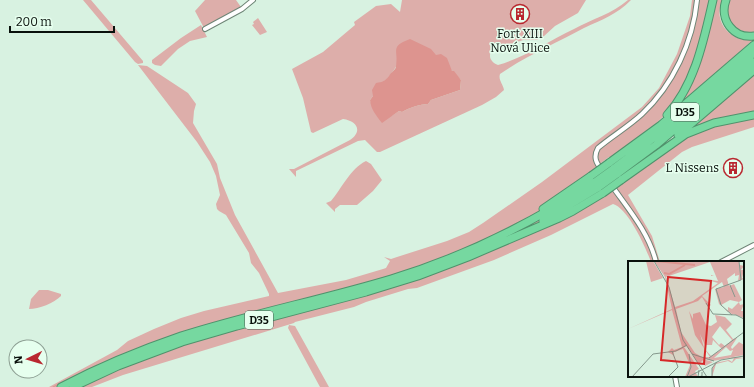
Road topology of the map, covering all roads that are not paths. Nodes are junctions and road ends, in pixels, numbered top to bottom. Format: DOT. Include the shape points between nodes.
graph roads {
  1 [pos="253,0"];
  2 [pos="697,0"];
  3 [pos="713,0"];
  4 [pos="726,0"];
  5 [pos="205,29"];
  6 [pos="754,36"];
  7 [pos="754,45"];
  8 [pos="754,53"];
  9 [pos="754,62"];
  10 [pos="754,70"];
  11 [pos="754,115"];
  12 [pos="638,142"];
  13 [pos="652,157"];
  14 [pos="615,172"];
  15 [pos="597,184"];
  16 [pos="754,245"];
  17 [pos="656,261"];
  18 [pos="723,261"];
  19 [pos="675,377"];
  20 [pos="61,387"];
  21 [pos="73,387"];
  22 [pos="677,387"];
  1 -- 5 [label="street"];
  2 -- 17 [label="street" via="692,29 672,76 654,102 601,145 595,154 597,164 643,230"];
  3 -- 12 [label="highway" via="697,60 683,94 667,115"];
  4 -- 6 [label="highway" via="724,14 729,26 740,35"];
  7 -- 12 [label="highway"];
  8 -- 14 [label="highway, D35"];
  9 -- 14 [label="highway, D35" via="656,145"];
  10 -- 13 [label="highway"];
  11 -- 13 [label="highway" via="697,129"];
  12 -- 14 [label="highway"];
  13 -- 14 [label="highway"];
  14 -- 15 [label="highway, D35, bridge"];
  14 -- 15 [label="highway, bridge"];
  15 -- 20 [label="highway, D35" via="511,231 452,257 392,279 228,322 162,343 115,361"];
  15 -- 21 [label="highway, D35" via="566,208 507,240 440,268 392,285 158,350"];
  16 -- 18 [label="street"];
  19 -- 22 [label="street"];
}
